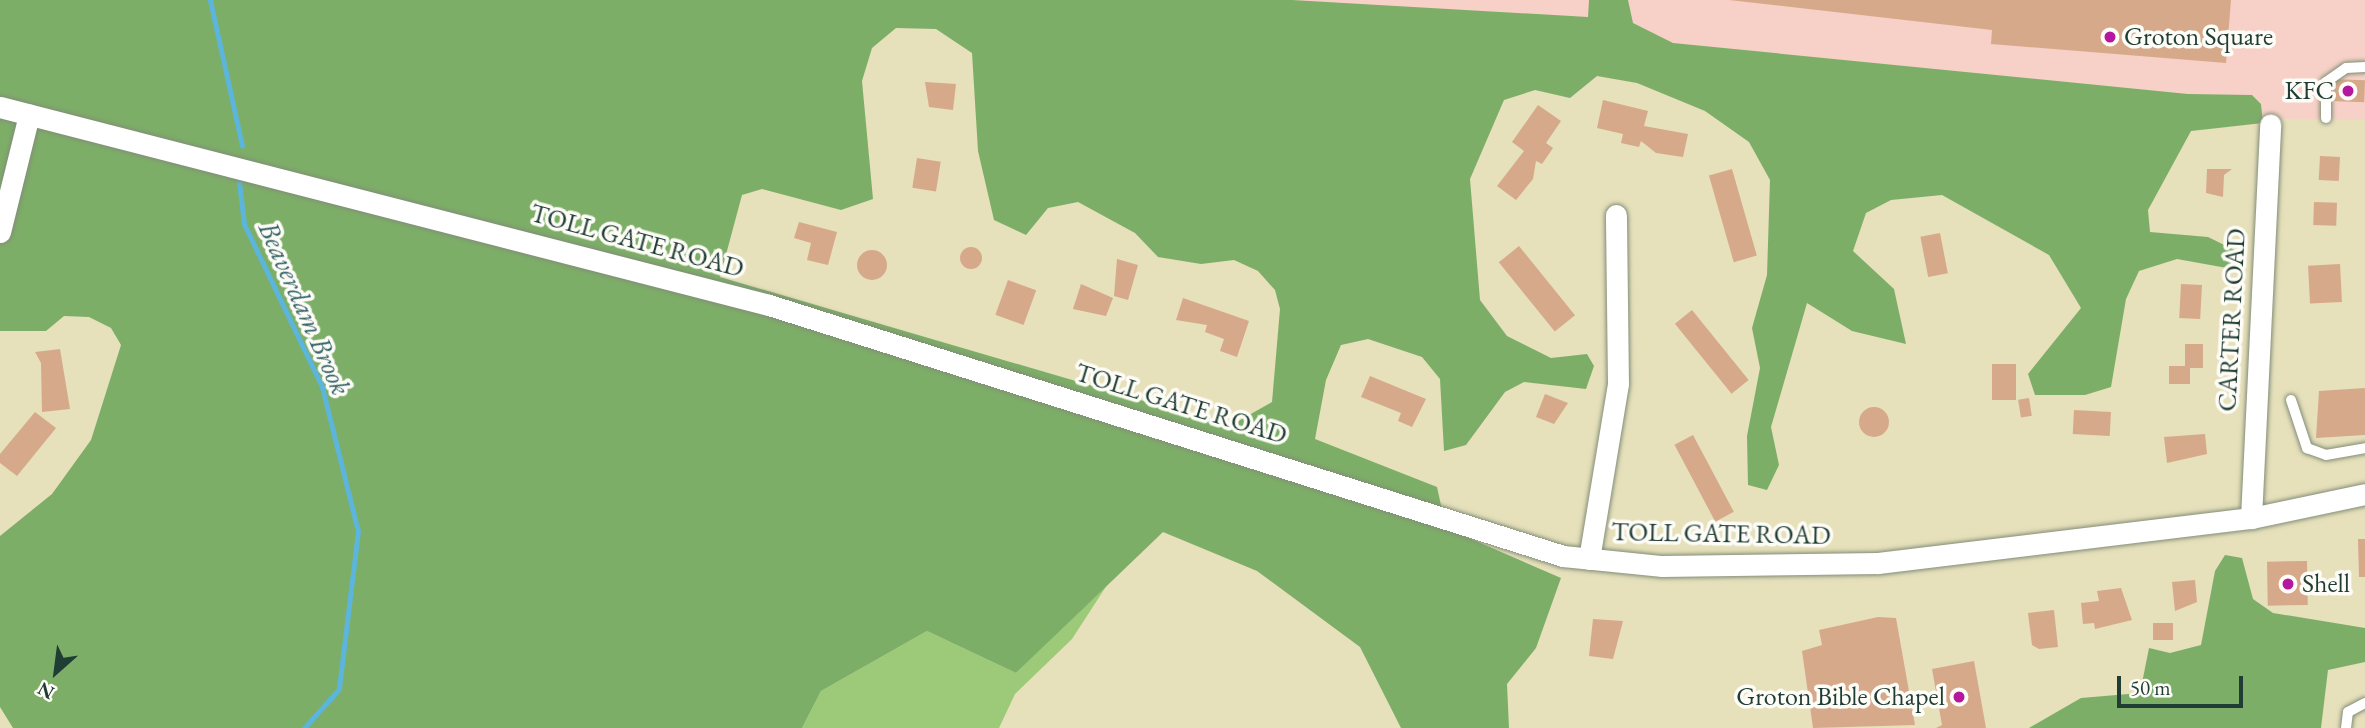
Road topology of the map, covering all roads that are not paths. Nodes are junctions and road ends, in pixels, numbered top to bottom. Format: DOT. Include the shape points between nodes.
graph roads {
  1 [pos="2365,67"];
  2 [pos="0,107"];
  3 [pos="29,116"];
  4 [pos="2326,118"];
  5 [pos="2270,124"];
  6 [pos="1615,215"];
  7 [pos="0,232"];
  8 [pos="2291,400"];
  9 [pos="2365,448"];
  10 [pos="2365,494"];
  11 [pos="2251,518"];
  12 [pos="1589,559"];
  13 [pos="2365,703"];
  14 [pos="2346,728"];
  1 -- 4 [label="lane" via="2346,68 2326,82"];
  2 -- 3 [label="street, TOLL GATE ROAD"];
  3 -- 7 [label="street"];
  3 -- 12 [label="street, TOLL GATE ROAD" via="769,305"];
  5 -- 11 [label="street, CARTER ROAD"];
  6 -- 12 [label="street" via="1618,384"];
  8 -- 9 [label="lane" via="2307,448 2326,455"];
  10 -- 11 [label="street, TOLL GATE ROAD"];
  11 -- 12 [label="street, TOLL GATE ROAD" via="1878,562 1733,567"];
  13 -- 14 [label="lane" via="2347,712"];
}
